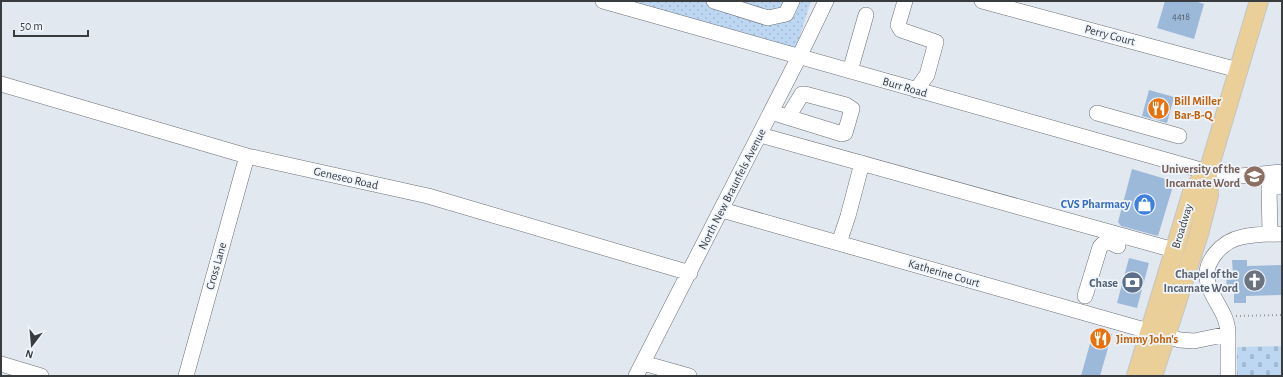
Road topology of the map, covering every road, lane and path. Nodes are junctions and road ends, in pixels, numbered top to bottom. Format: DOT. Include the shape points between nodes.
graph roads {
  1 [pos="603,1"];
  2 [pos="714,1"];
  3 [pos="792,1"];
  4 [pos="826,1"];
  5 [pos="905,1"];
  6 [pos="982,1"];
  7 [pos="1259,1"];
  8 [pos="651,8"];
  9 [pos="866,15"];
  10 [pos="799,57"];
  11 [pos="1238,70"];
  12 [pos="850,71"];
  13 [pos="1,84"];
  14 [pos="916,90"];
  15 [pos="771,112"];
  16 [pos="1097,113"];
  17 [pos="788,117"];
  18 [pos="760,135"];
  19 [pos="1179,136"];
  20 [pos="247,156"];
  21 [pos="862,163"];
  22 [pos="1208,172"];
  23 [pos="1282,172"];
  24 [pos="1275,187"];
  25 [pos="722,210"];
  26 [pos="1276,234"];
  27 [pos="839,243"];
  28 [pos="1118,246"];
  29 [pos="1174,250"];
  30 [pos="690,273"];
  31 [pos="1088,297"];
  32 [pos="1282,315"];
  33 [pos="1233,316"];
  34 [pos="1158,333"];
  35 [pos="1228,334"];
  36 [pos="1,364"];
  37 [pos="640,370"];
  38 [pos="41,376"];
  39 [pos="186,376"];
  40 [pos="689,376"];
  41 [pos="1136,376"];
  42 [pos="1153,376"];
  43 [pos="1228,376"];
  1 -- 8 [label="street, Burr Road"];
  2 -- 3 [label="street" via="768,18 786,14"];
  4 -- 10 [label="street, North New Braunfels Avenue"];
  5 -- 14 [label="street" via="898,25 901,30 936,42 926,75"];
  6 -- 11 [label="street, Perry Court"];
  7 -- 11 [label="main road, Broadway"];
  8 -- 10 [label="street, Burr Road"];
  9 -- 12 [label="street"];
  10 -- 12 [label="street, Burr Road"];
  10 -- 15 [label="street, North New Braunfels Avenue"];
  11 -- 22 [label="main road, Broadway"];
  12 -- 14 [label="street, Burr Road"];
  13 -- 20 [label="street, Geneseo Road"];
  14 -- 22 [label="street, Burr Road"];
  15 -- 17 [label="street"];
  15 -- 18 [label="street, North New Braunfels Avenue"];
  16 -- 19 [label="street"];
  18 -- 21 [label="street"];
  18 -- 25 [label="street, North New Braunfels Avenue"];
  20 -- 30 [label="street, Geneseo Road" via="428,196"];
  20 -- 39 [label="street, Cross Lane"];
  21 -- 27 [label="street"];
  21 -- 29 [label="street"];
  22 -- 23 [label="street, Burr Road" via="1229,177"];
  22 -- 29 [label="main road, Broadway" via="1193,189"];
  22 -- 34 [label="main road, Broadway" via="1209,195 1189,269"];
  24 -- 26 [label="street"];
  25 -- 27 [label="street, Katherine Court"];
  25 -- 30 [label="street, North New Braunfels Avenue"];
  26 -- 35 [label="street" via="1243,236 1231,240 1211,258 1207,269 1208,283 1224,314"];
  27 -- 34 [label="street, Katherine Court"];
  28 -- 31 [label="street" via="1104,243 1100,247"];
  29 -- 34 [label="main road, Broadway"];
  30 -- 37 [label="street, North New Braunfels Avenue"];
  32 -- 33 [label="path"];
  34 -- 35 [label="street, Katherine Court" via="1180,340 1194,341"];
  34 -- 41 [label="main road, Broadway"];
  34 -- 42 [label="main road, Broadway"];
  35 -- 43 [label="street"];
  36 -- 38 [label="street"];
  37 -- 40 [label="street"];
}
